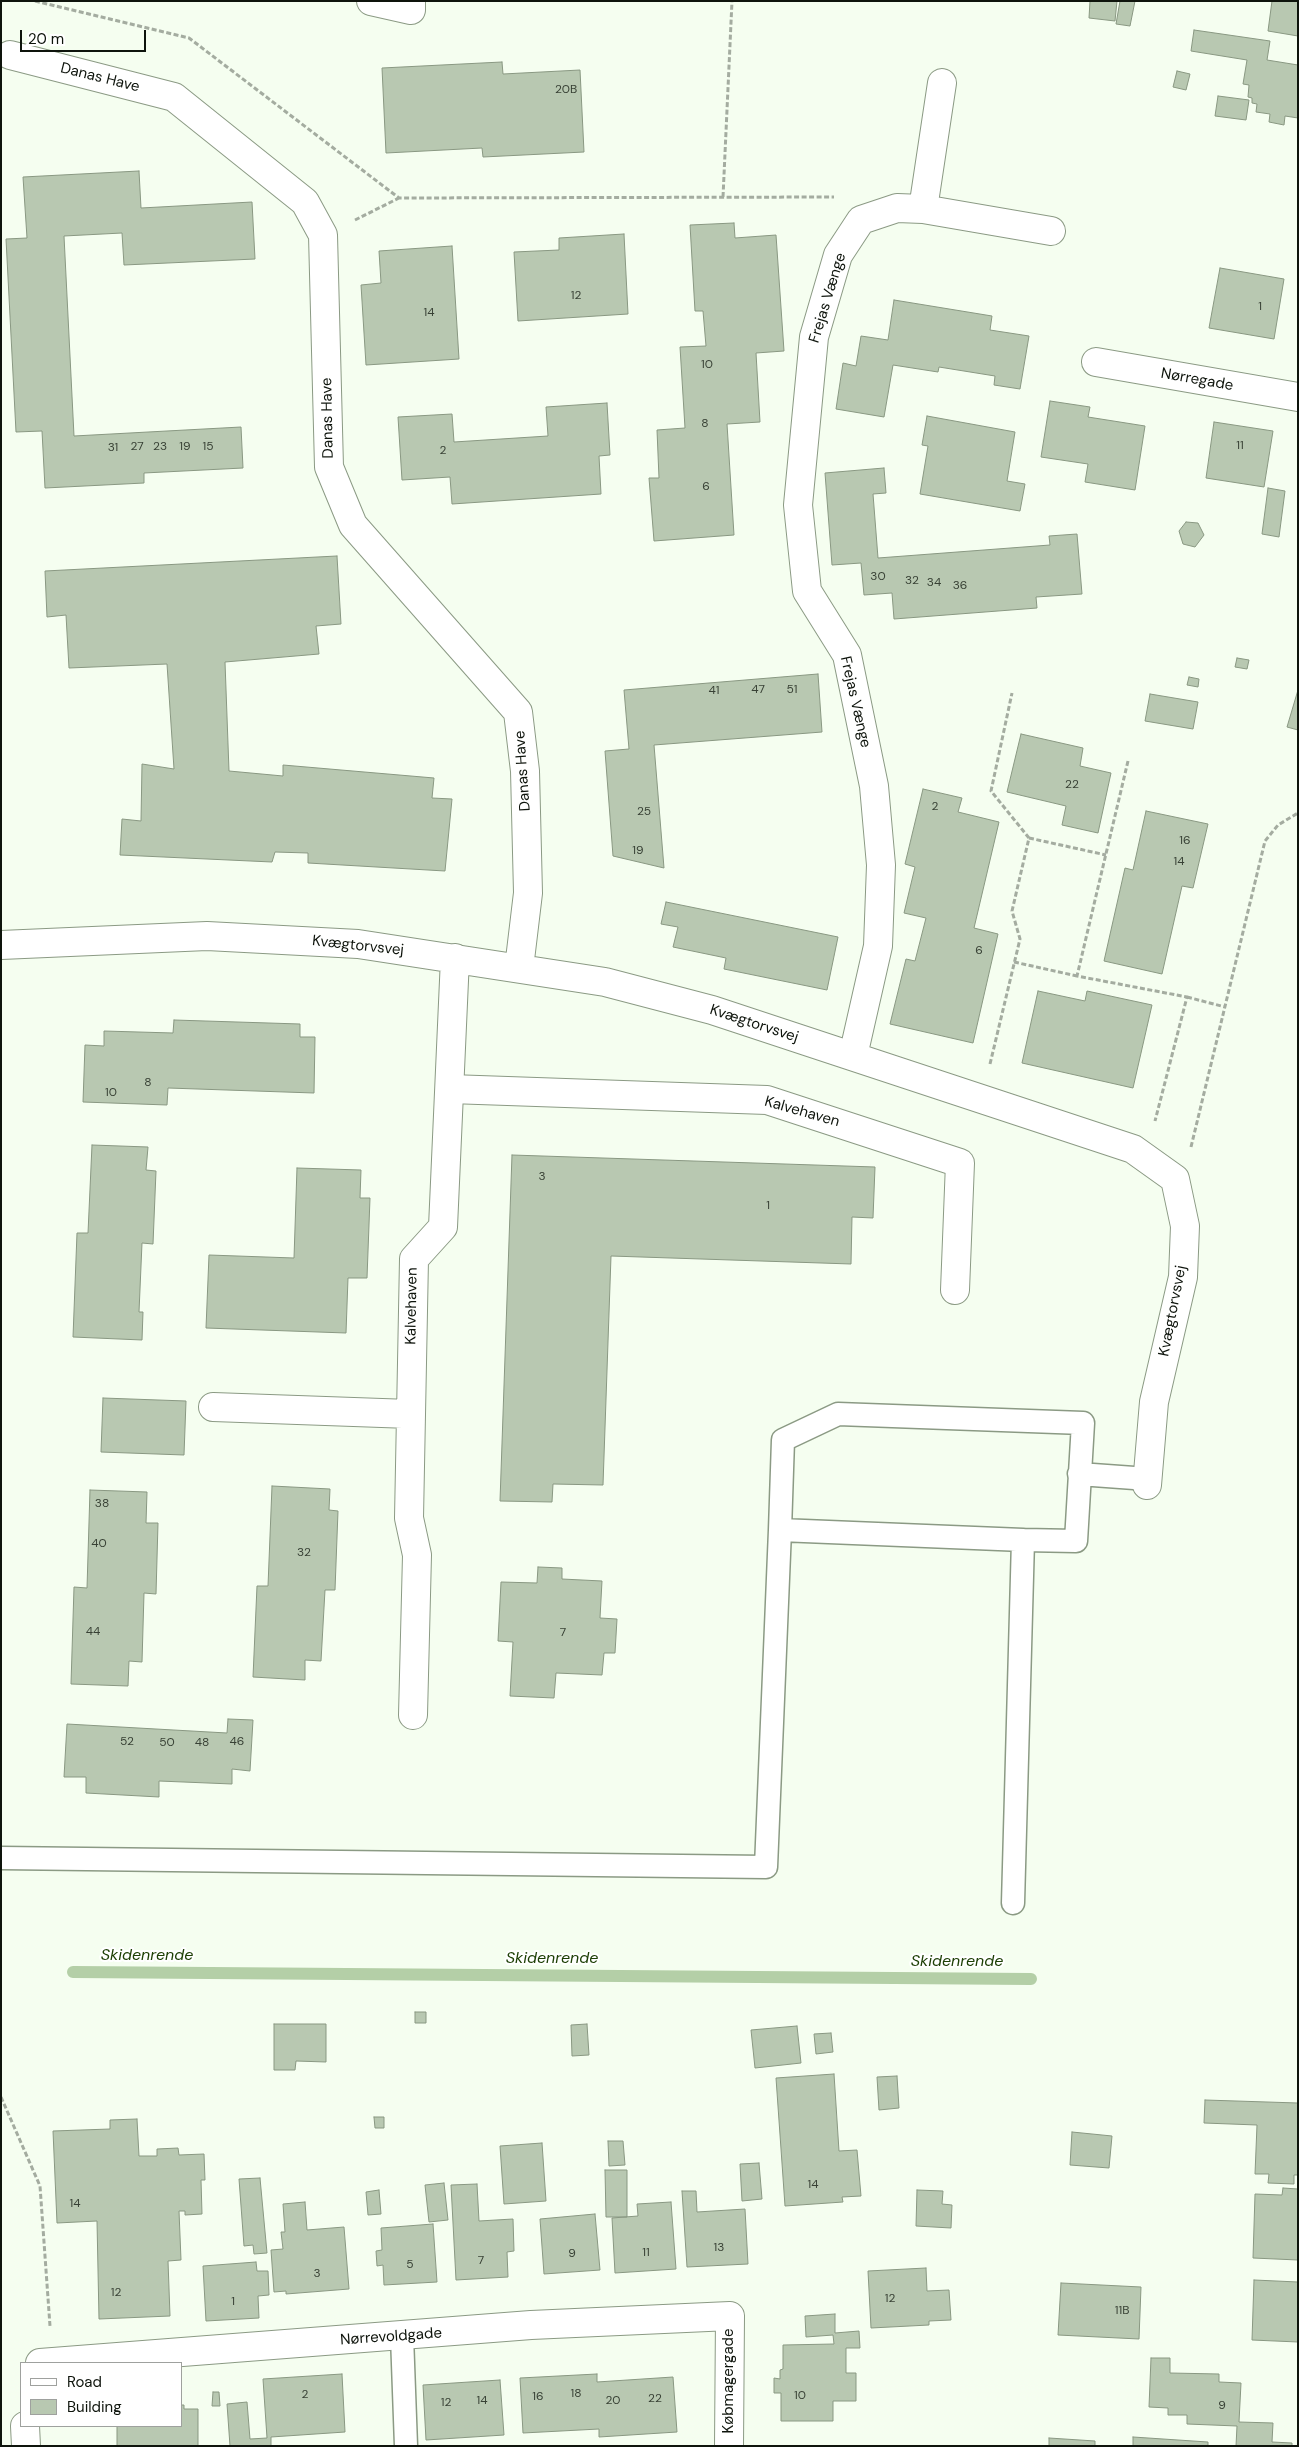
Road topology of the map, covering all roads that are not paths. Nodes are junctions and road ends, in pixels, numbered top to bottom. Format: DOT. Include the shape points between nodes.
graph roads {
  1 [pos="371,1"];
  2 [pos="411,1"];
  3 [pos="10,55"];
  4 [pos="942,83"];
  5 [pos="923,209"];
  6 [pos="1051,231"];
  7 [pos="1096,362"];
  8 [pos="1298,397"];
  9 [pos="1,945"];
  10 [pos="455,958"];
  11 [pos="519,968"];
  12 [pos="853,1056"];
  13 [pos="450,1089"];
  14 [pos="955,1290"];
  15 [pos="213,1407"];
  16 [pos="410,1414"];
  17 [pos="1080,1474"];
  18 [pos="1148,1482"];
  19 [pos="780,1530"];
  20 [pos="1023,1540"];
  21 [pos="413,1715"];
  22 [pos="1,1858"];
  23 [pos="1013,1903"];
  24 [pos="730,2316"];
  25 [pos="402,2336"];
  26 [pos="60,2362"];
  27 [pos="25,2427"];
  28 [pos="26,2446"];
  29 [pos="406,2446"];
  30 [pos="729,2446"];
  1 -- 2 [label="street" via="411,10"];
  3 -- 11 [label="street, Danas Have" via="174,97 305,202 323,236 329,467 332,476 353,525 518,712 525,771 528,893"];
  4 -- 5 [label="street"];
  5 -- 6 [label="street, Frejas Vænge"];
  5 -- 12 [label="street, Frejas Vænge" via="897,208 861,220 838,255 814,337 798,505 806,591 847,655 874,786 881,865 878,946"];
  7 -- 8 [label="street, Nørregade"];
  9 -- 10 [label="street, Kvægtorvsvej" via="207,936 358,944"];
  10 -- 11 [label="street, Kvægtorvsvej"];
  10 -- 13 [label="street, Kalvehaven"];
  11 -- 12 [label="street, Kvægtorvsvej" via="605,982 703,1008"];
  12 -- 18 [label="street, Kvægtorvsvej" via="1133,1149 1175,1179 1185,1226 1183,1277 1154,1402"];
  13 -- 14 [label="street, Kalvehaven" via="767,1100 960,1162"];
  13 -- 16 [label="street, Kalvehaven" via="442,1227 414,1259"];
  15 -- 16 [label="street"];
  16 -- 21 [label="street, Kalvehaven" via="408,1518 417,1555"];
  17 -- 18 [label="lane"];
  17 -- 19 [label="lane" via="1083,1423 838,1414 783,1440"];
  17 -- 20 [label="lane" via="1076,1541"];
  19 -- 20 [label="lane"];
  19 -- 22 [label="lane" via="766,1867"];
  20 -- 23 [label="lane"];
  24 -- 25 [label="street, Nørrevoldgade" via="530,2325"];
  24 -- 30 [label="street, Købmagergade"];
  25 -- 26 [label="street, Nørrevoldgade"];
  25 -- 29 [label="lane"];
  27 -- 28 [label="street"];
}
